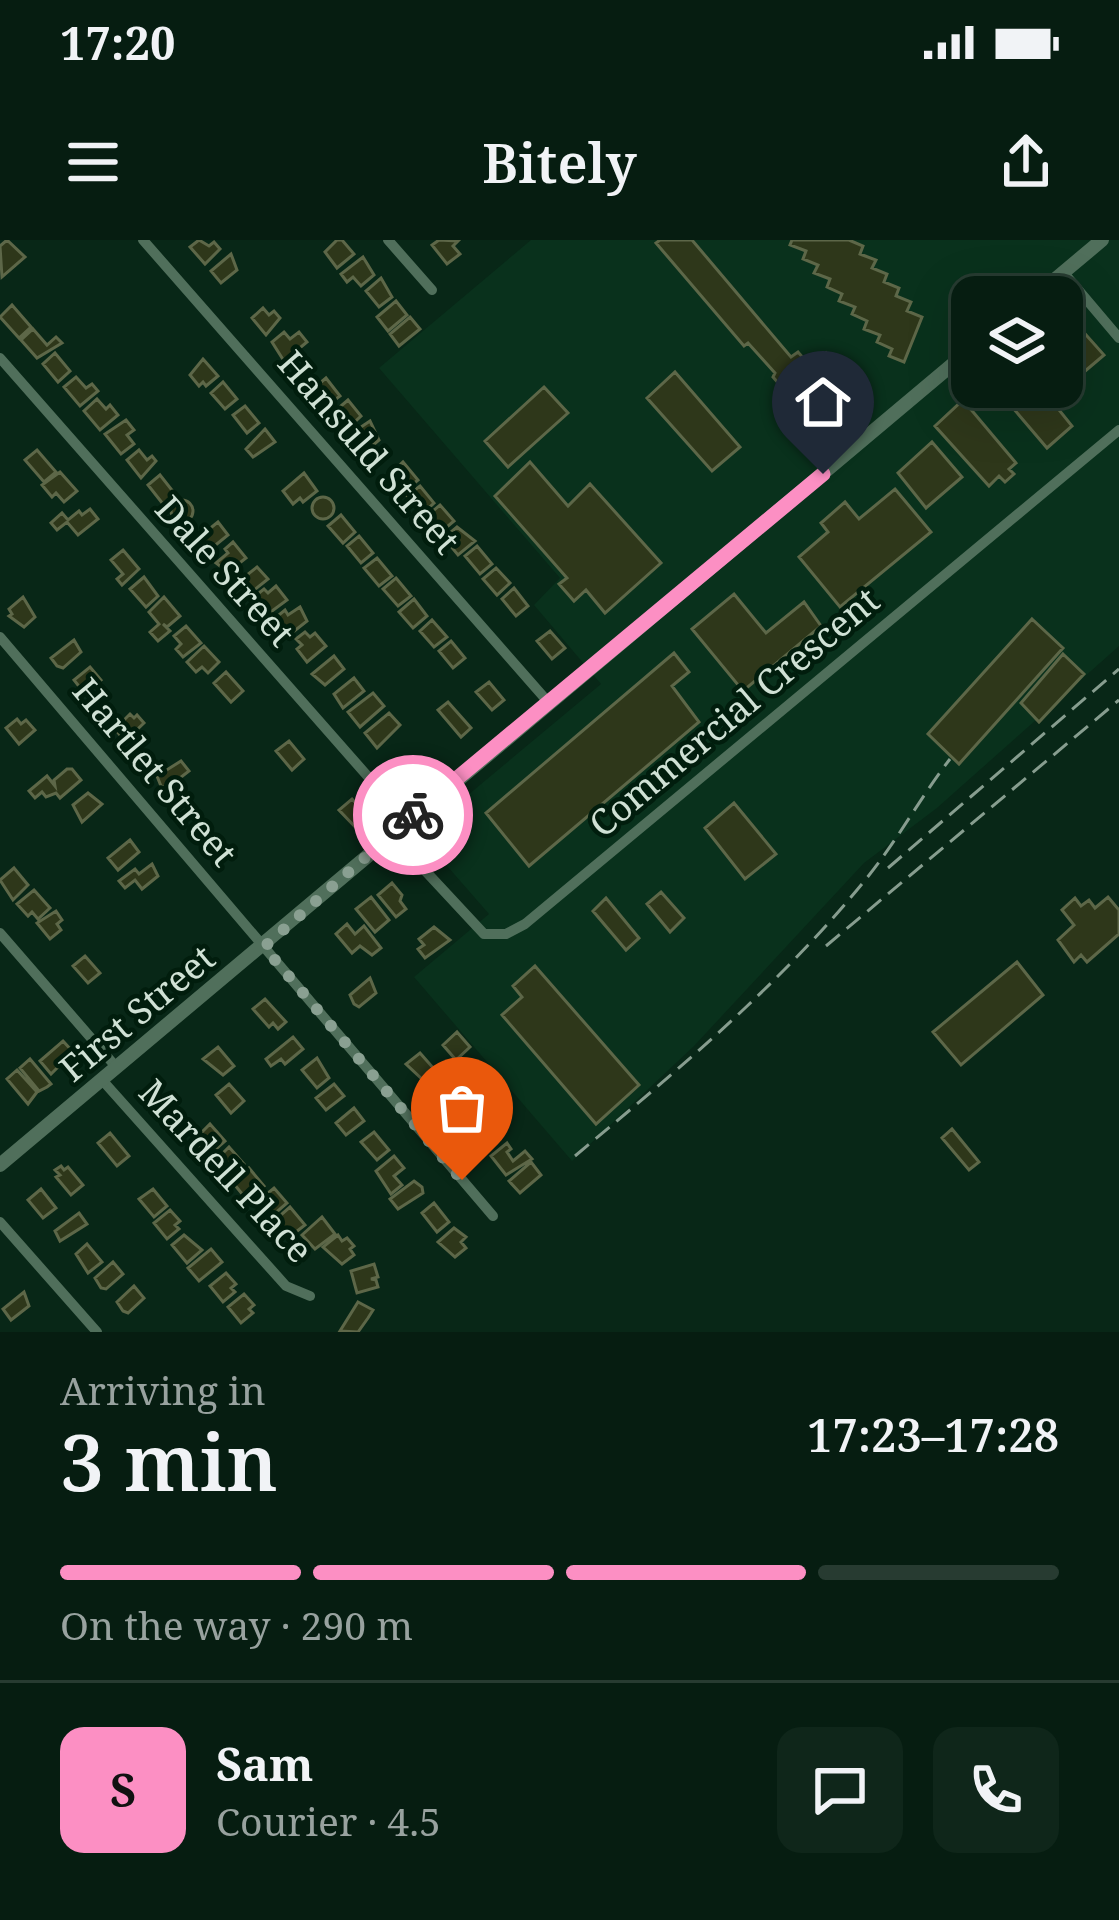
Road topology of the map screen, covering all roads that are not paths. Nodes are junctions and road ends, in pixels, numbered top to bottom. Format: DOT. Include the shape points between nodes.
graph roads {
  1 [pos="143,240"];
  2 [pos="388,240"];
  3 [pos="1102,240"];
  4 [pos="1064,273"];
  5 [pos="1060,276"];
  6 [pos="432,290"];
  7 [pos="1119,338"];
  8 [pos="0,358"];
  9 [pos="951,366"];
  10 [pos="1119,430"];
  11 [pos="0,637"];
  12 [pos="549,703"];
  13 [pos="406,821"];
  14 [pos="391,835"];
  15 [pos="0,933"];
  16 [pos="264,947"];
  17 [pos="117,1068"];
  18 [pos="103,1082"];
  19 [pos="0,1166"];
  20 [pos="493,1216"];
  21 [pos="0,1222"];
  22 [pos="310,1296"];
  23 [pos="97,1332"];
  1 -- 12 [label="street, Hansuld Street"];
  2 -- 6 [label="street"];
  3 -- 4 [label="street"];
  4 -- 5 [label="street"];
  4 -- 7 [label="street"];
  8 -- 13 [label="street, Dale Street"];
  9 -- 12 [label="street, First Street"];
  10 -- 14 [label="street, Commercial Crescent" via="526,924 484,934"];
  11 -- 16 [label="street, Hartlet Street"];
  12 -- 13 [label="street, First Street"];
  13 -- 14 [label="street, First Street"];
  14 -- 16 [label="street, First Street"];
  15 -- 17 [label="street"];
  16 -- 17 [label="street, First Street"];
  16 -- 20 [label="street, Hartlet Street"];
  17 -- 18 [label="street, First Street"];
  18 -- 19 [label="street, First Street"];
  18 -- 22 [label="street, Mardell Place" via="286,1286"];
  21 -- 23 [label="street"];
}
